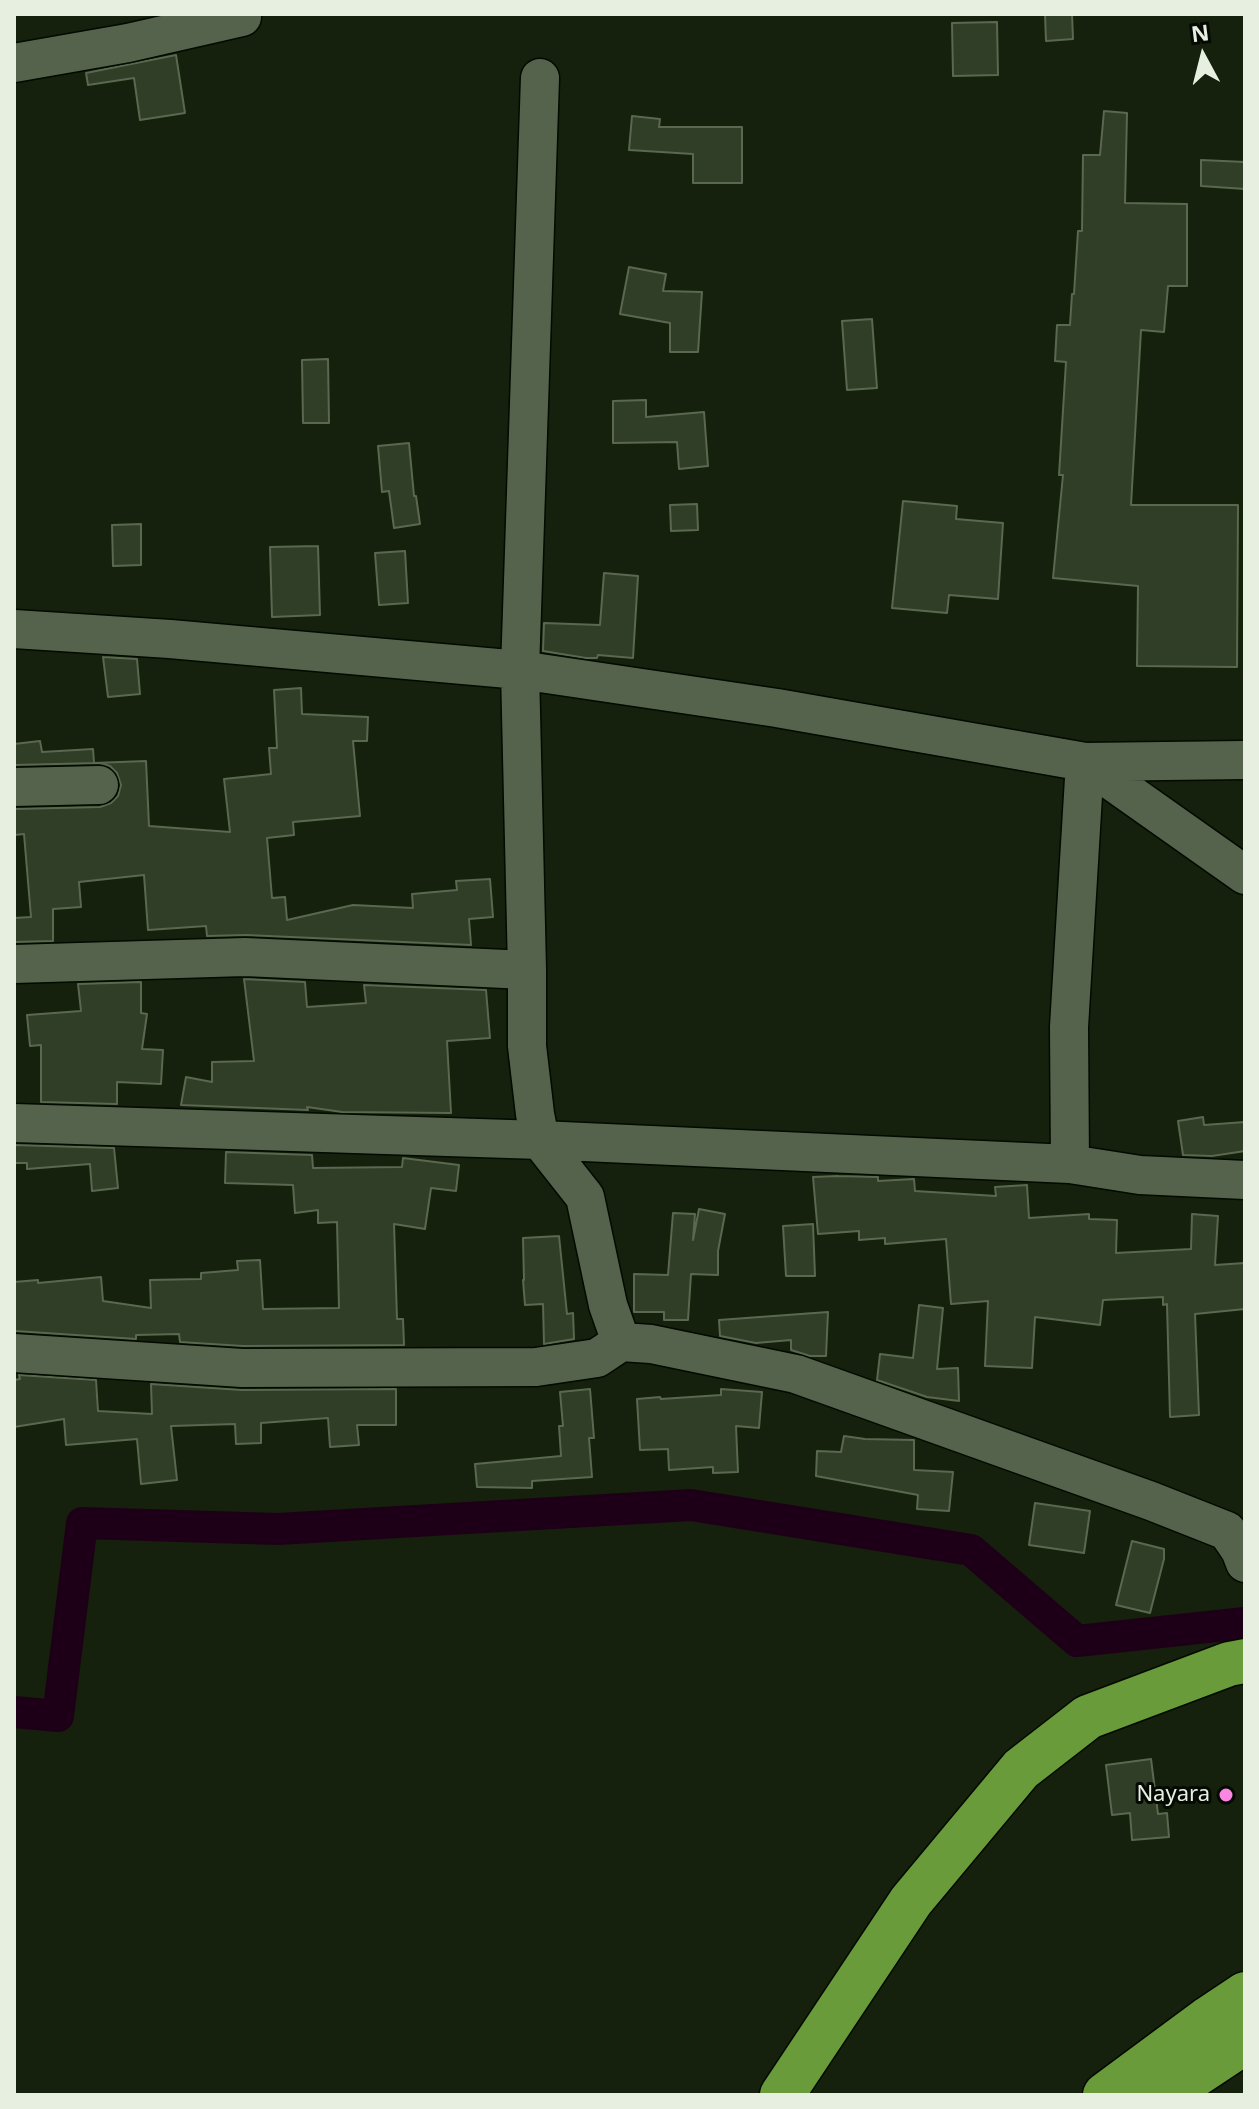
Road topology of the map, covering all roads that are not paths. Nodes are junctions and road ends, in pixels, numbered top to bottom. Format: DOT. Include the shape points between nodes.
graph roads {
  1 [pos="242,17"];
  2 [pos="14,63"];
  3 [pos="540,78"];
  4 [pos="14,629"];
  5 [pos="520,670"];
  6 [pos="1245,760"];
  7 [pos="1085,762"];
  8 [pos="99,785"];
  9 [pos="14,787"];
  10 [pos="1240,860"];
  11 [pos="14,964"];
  12 [pos="527,970"];
  13 [pos="14,1123"];
  14 [pos="540,1140"];
  15 [pos="1070,1164"];
  16 [pos="1245,1180"];
  17 [pos="621,1342"];
  18 [pos="14,1353"];
  19 [pos="1245,1563"];
  20 [pos="1245,1661"];
  21 [pos="1245,1994"];
  22 [pos="1245,2042"];
  23 [pos="782,2095"];
  24 [pos="1105,2095"];
  25 [pos="1165,2095"];
  1 -- 2 [label="street"];
  3 -- 5 [label="street"];
  4 -- 5 [label="street"];
  5 -- 7 [label="street"];
  5 -- 12 [label="street"];
  6 -- 7 [label="street"];
  7 -- 10 [label="street"];
  7 -- 15 [label="street" via="1069,1027"];
  8 -- 9 [label="street"];
  11 -- 12 [label="street" via="245,957"];
  12 -- 14 [label="street" via="527,1046"];
  13 -- 14 [label="street"];
  14 -- 15 [label="street"];
  14 -- 17 [label="street" via="585,1197"];
  15 -- 16 [label="street" via="1140,1175"];
  17 -- 18 [label="street" via="597,1358 536,1367 242,1368"];
  17 -- 19 [label="street" via="796,1374 1227,1531"];
  20 -- 23 [label="highway" via="1088,1717 1021,1769 911,1901"];
  21 -- 24 [label="highway"];
  22 -- 25 [label="highway"];
}
